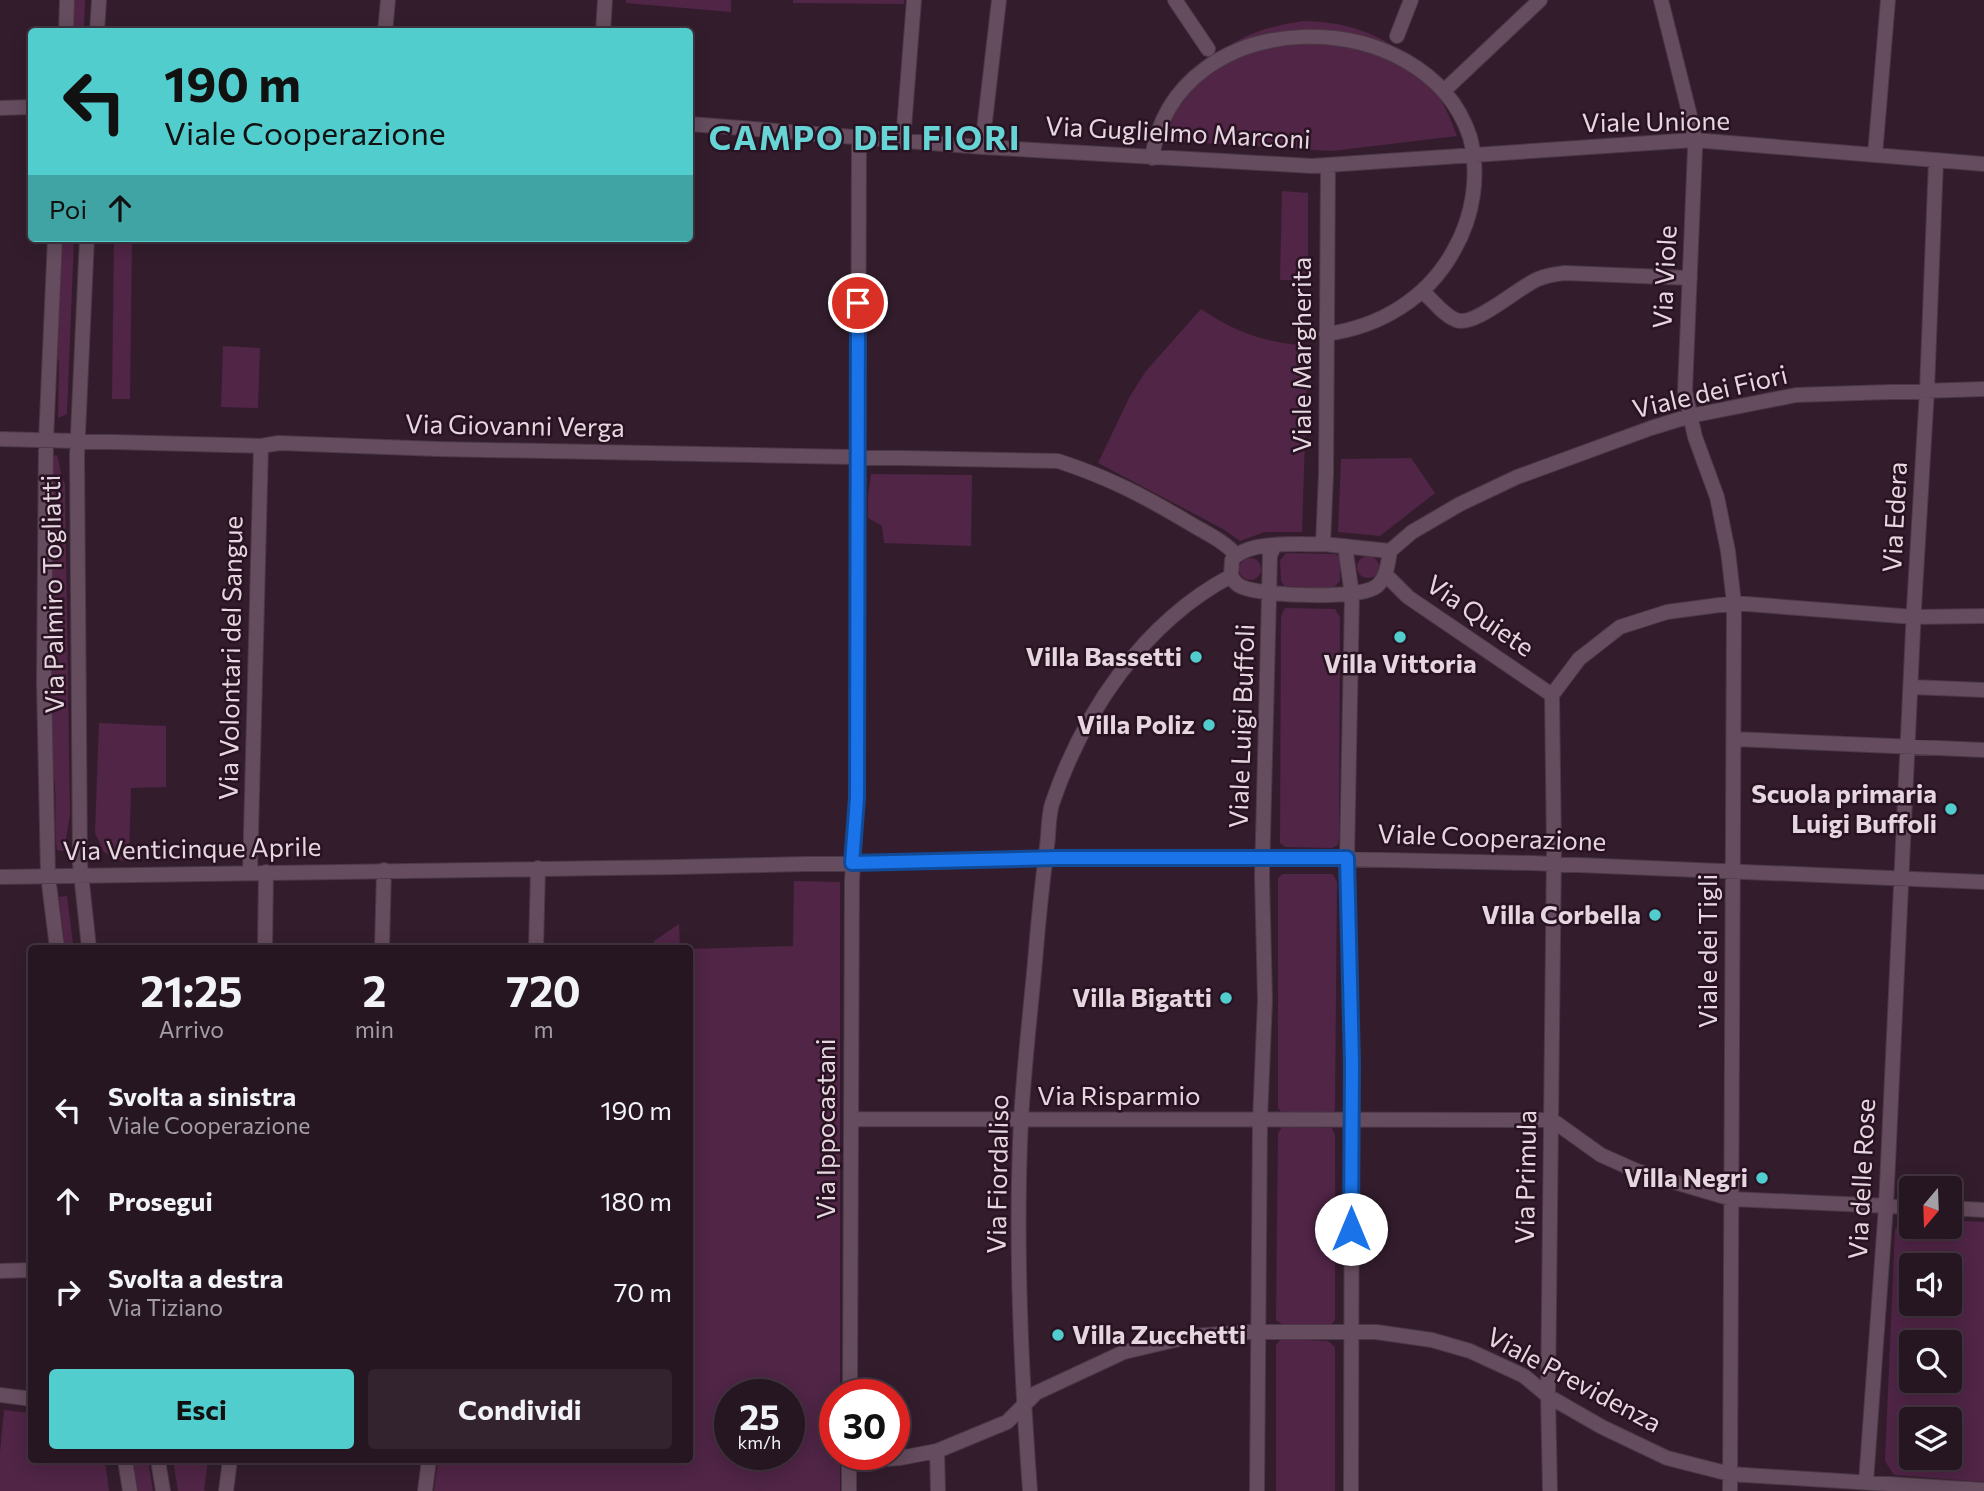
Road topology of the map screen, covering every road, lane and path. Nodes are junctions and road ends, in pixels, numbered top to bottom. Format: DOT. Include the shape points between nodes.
graph roads {
  1 [pos="67,0"];
  2 [pos="99,0"];
  3 [pos="387,0"];
  4 [pos="605,0"];
  5 [pos="914,0"];
  6 [pos="999,0"];
  7 [pos="1175,0"];
  8 [pos="1412,0"];
  9 [pos="1540,0"];
  10 [pos="1661,0"];
  11 [pos="1888,0"];
  12 [pos="66,28"];
  13 [pos="97,28"];
  14 [pos="385,28"];
  15 [pos="603,28"];
  16 [pos="1222,39"];
  17 [pos="1413,47"];
  18 [pos="1208,49"];
  19 [pos="1427,59"];
  20 [pos="1448,86"];
  21 [pos="28,107"];
  22 [pos="0,108"];
  23 [pos="693,124"];
  24 [pos="859,138"];
  25 [pos="1695,140"];
  26 [pos="903,141"];
  27 [pos="982,147"];
  28 [pos="1473,154"];
  29 [pos="1875,155"];
  30 [pos="1152,158"];
  31 [pos="1936,160"];
  32 [pos="1984,164"];
  33 [pos="1328,166"];
  34 [pos="55,242"];
  35 [pos="87,242"];
  36 [pos="1690,278"];
  37 [pos="1422,291"];
  38 [pos="1326,334"];
  39 [pos="1984,389"];
  40 [pos="1927,390"];
  41 [pos="1690,416"];
  42 [pos="0,439"];
  43 [pos="46,440"];
  44 [pos="77,442"];
  45 [pos="261,446"];
  46 [pos="857,458"];
  47 [pos="1323,544"];
  48 [pos="1275,545"];
  49 [pos="1345,546"];
  50 [pos="1390,551"];
  51 [pos="1240,552"];
  52 [pos="1385,573"];
  53 [pos="1231,576"];
  54 [pos="1270,592"];
  55 [pos="1352,595"];
  56 [pos="1734,603"];
  57 [pos="1984,616"];
  58 [pos="1914,617"];
  59 [pos="1912,687"];
  60 [pos="1984,690"];
  61 [pos="1552,695"];
  62 [pos="1734,739"];
  63 [pos="1909,746"];
  64 [pos="1984,750"];
  65 [pos="1263,857"];
  66 [pos="1046,858"];
  67 [pos="1347,858"];
  68 [pos="852,863"];
  69 [pos="1553,864"];
  70 [pos="538,868"];
  71 [pos="384,870"];
  72 [pos="1732,871"];
  73 [pos="250,872"];
  74 [pos="266,872"];
  75 [pos="81,874"];
  76 [pos="48,876"];
  77 [pos="0,877"];
  78 [pos="1903,878"];
  79 [pos="1984,882"];
  80 [pos="57,945"];
  81 [pos="89,945"];
  82 [pos="265,945"];
  83 [pos="382,945"];
  84 [pos="536,945"];
  85 [pos="851,1119"];
  86 [pos="1351,1119"];
  87 [pos="1021,1120"];
  88 [pos="1260,1120"];
  89 [pos="1552,1121"];
  90 [pos="1732,1199"];
  91 [pos="1886,1206"];
  92 [pos="1899,1207"];
  93 [pos="1962,1209"];
  94 [pos="1984,1210"];
  95 [pos="0,1270"];
  96 [pos="28,1270"];
  97 [pos="1260,1333"];
  98 [pos="1351,1333"];
  99 [pos="850,1379"];
  100 [pos="0,1395"];
  101 [pos="1548,1396"];
  102 [pos="28,1398"];
  103 [pos="1024,1405"];
  104 [pos="937,1451"];
  105 [pos="910,1456"];
  106 [pos="125,1463"];
  107 [pos="158,1463"];
  108 [pos="230,1463"];
  109 [pos="429,1463"];
  110 [pos="849,1470"];
  111 [pos="1730,1474"];
  112 [pos="1866,1482"];
  113 [pos="1984,1490"];
  114 [pos="130,1491"];
  115 [pos="163,1491"];
  116 [pos="226,1491"];
  117 [pos="425,1491"];
  118 [pos="849,1491"];
  119 [pos="938,1491"];
  120 [pos="1030,1491"];
  121 [pos="1257,1491"];
  122 [pos="1350,1491"];
  123 [pos="1549,1491"];
  124 [pos="1730,1491"];
  1 -- 12 [label="street"];
  2 -- 13 [label="street"];
  3 -- 14 [label="street"];
  4 -- 15 [label="street"];
  5 -- 26 [label="street"];
  6 -- 27 [label="street"];
  7 -- 18 [label="street"];
  8 -- 17 [label="street" via="1393,33"];
  9 -- 20 [label="street"];
  10 -- 25 [label="street, Via Viole"];
  11 -- 29 [label="street"];
  16 -- 18 [label="street"];
  18 -- 30 [label="street" via="1173,92 1157,128"];
  19 -- 20 [label="street"];
  20 -- 28 [label="street" via="1463,114"];
  21 -- 22 [label="street"];
  23 -- 24 [label="street, Via Guglielmo Marconi"];
  24 -- 26 [label="street, Via Guglielmo Marconi"];
  24 -- 46 [label="street, Via Ippocastani"];
  25 -- 28 [label="street, Viale Unione"];
  25 -- 29 [label="street, Viale Unione"];
  25 -- 36 [label="street, Via Viole"];
  26 -- 27 [label="street, Via Guglielmo Marconi"];
  27 -- 30 [label="street, Via Guglielmo Marconi"];
  28 -- 33 [label="street, Viale Unione"];
  28 -- 37 [label="street" via="1473,192 1465,226 1449,260"];
  29 -- 31 [label="street, Viale Unione"];
  30 -- 33 [label="street, Via Guglielmo Marconi"];
  31 -- 32 [label="street, Viale Unione"];
  31 -- 40 [label="street, Via Edera"];
  33 -- 38 [label="street, Viale Margherita"];
  34 -- 43 [label="street, Via Palmiro Togliatti"];
  35 -- 44 [label="street, Via Palmiro Togliatti"];
  36 -- 37 [label="street" via="1552,275 1461,322"];
  36 -- 41 [label="street, Via Viole" via="1685,391"];
  37 -- 38 [label="street" via="1378,320"];
  38 -- 47 [label="street, Viale Margherita"];
  39 -- 40 [label="street, Viale dei Fiori"];
  40 -- 41 [label="street, Viale dei Fiori" via="1797,395"];
  40 -- 58 [label="street, Via Edera"];
  41 -- 50 [label="street, Viale dei Fiori" via="1517,477 1460,504 1412,532"];
  41 -- 56 [label="street, Viale dei Tigli" via="1717,497"];
  42 -- 43 [label="street, Via Giovanni Verga"];
  43 -- 44 [label="street, Via Giovanni Verga"];
  43 -- 76 [label="street, Via Palmiro Togliatti"];
  44 -- 45 [label="street, Via Giovanni Verga"];
  44 -- 75 [label="street, Via Palmiro Togliatti"];
  45 -- 46 [label="street, Via Giovanni Verga"];
  45 -- 73 [label="street, Via Volontari del Sangue"];
  46 -- 51 [label="street, Via Giovanni Verga" via="1058,461 1134,490"];
  46 -- 68 [label="street, Via Ippocastani" via="857,798"];
  47 -- 48 [label="street"];
  47 -- 49 [label="street"];
  48 -- 51 [label="street"];
  48 -- 54 [label="street, Viale Luigi Buffoli" via="1270,555"];
  49 -- 50 [label="street"];
  49 -- 55 [label="street"];
  50 -- 52 [label="street"];
  51 -- 53 [label="street" via="1230,564"];
  52 -- 55 [label="street" via="1375,587"];
  52 -- 61 [label="street, Via Quiete" via="1408,597"];
  53 -- 54 [label="street" via="1243,588"];
  53 -- 66 [label="street, Via Fiordaliso" via="1164,623 1093,714 1051,807"];
  54 -- 55 [label="street"];
  54 -- 65 [label="street, Viale Luigi Buffoli"];
  55 -- 67 [label="street"];
  56 -- 58 [label="street"];
  56 -- 61 [label="street" via="1667,612 1620,627 1579,659"];
  56 -- 62 [label="street, Viale dei Tigli"];
  57 -- 58 [label="street"];
  58 -- 59 [label="street, Via Edera"];
  59 -- 60 [label="street"];
  59 -- 63 [label="street, Via Edera"];
  61 -- 69 [label="street, Via Primula"];
  62 -- 63 [label="street"];
  62 -- 72 [label="street, Viale dei Tigli"];
  63 -- 64 [label="street"];
  63 -- 78 [label="street, Via Edera"];
  65 -- 66 [label="street, Viale Cooperazione"];
  65 -- 67 [label="street, Viale Cooperazione"];
  65 -- 88 [label="street, Viale Luigi Buffoli" via="1265,1000"];
  66 -- 68 [label="street, Viale Cooperazione"];
  66 -- 87 [label="street, Via Fiordaliso"];
  67 -- 69 [label="street, Viale Cooperazione"];
  67 -- 86 [label="street"];
  68 -- 70 [label="street, Viale Cooperazione"];
  68 -- 85 [label="street, Via Ippocastani"];
  69 -- 72 [label="street, Viale Cooperazione"];
  69 -- 89 [label="street, Via Primula"];
  70 -- 71 [label="street, Via Venticinque Aprile"];
  70 -- 84 [label="street"];
  71 -- 74 [label="street, Via Venticinque Aprile"];
  71 -- 83 [label="street"];
  72 -- 78 [label="street, Viale Cooperazione"];
  72 -- 90 [label="street, Viale dei Tigli"];
  73 -- 74 [label="street, Via Venticinque Aprile"];
  73 -- 75 [label="street, Via Venticinque Aprile"];
  74 -- 82 [label="street"];
  75 -- 76 [label="street, Via Venticinque Aprile"];
  75 -- 81 [label="street, Via Palmiro Togliatti"];
  76 -- 77 [label="street, Via Venticinque Aprile"];
  76 -- 80 [label="street, Via Palmiro Togliatti"];
  78 -- 79 [label="street, Viale Cooperazione"];
  78 -- 91 [label="street, Via delle Rose"];
  85 -- 87 [label="street, Via Risparmio"];
  85 -- 99 [label="street, Via Ippocastani"];
  86 -- 88 [label="street"];
  86 -- 89 [label="street"];
  86 -- 98 [label="street"];
  87 -- 88 [label="street, Via Risparmio"];
  87 -- 103 [label="street, Via Fiordaliso"];
  88 -- 97 [label="street, Viale Luigi Buffoli"];
  89 -- 90 [label="street" via="1601,1155 1637,1171"];
  89 -- 101 [label="street, Via Primula"];
  90 -- 91 [label="street"];
  90 -- 111 [label="street, Viale dei Tigli"];
  91 -- 92 [label="street"];
  91 -- 112 [label="street, Via delle Rose"];
  93 -- 94 [label="street"];
  95 -- 96 [label="street"];
  97 -- 98 [label="street"];
  97 -- 103 [label="street" via="1192,1336 1124,1352 1054,1383"];
  97 -- 121 [label="street, Viale Luigi Buffoli"];
  98 -- 101 [label="street, Viale Previdenza" via="1396,1334 1470,1351 1524,1376"];
  98 -- 122 [label="street"];
  100 -- 102 [label="street"];
  101 -- 111 [label="street, Viale Previdenza" via="1667,1458"];
  101 -- 123 [label="street, Via Primula"];
  103 -- 104 [label="street" via="1007,1422"];
  103 -- 120 [label="street, Via Fiordaliso"];
  104 -- 105 [label="street"];
  104 -- 119 [label="street"];
  106 -- 114 [label="street"];
  107 -- 115 [label="street"];
  108 -- 116 [label="street"];
  109 -- 117 [label="street"];
  110 -- 118 [label="street"];
  111 -- 112 [label="street, Viale Previdenza"];
  111 -- 124 [label="street, Viale dei Tigli"];
  112 -- 113 [label="street, Viale Previdenza"];
}
